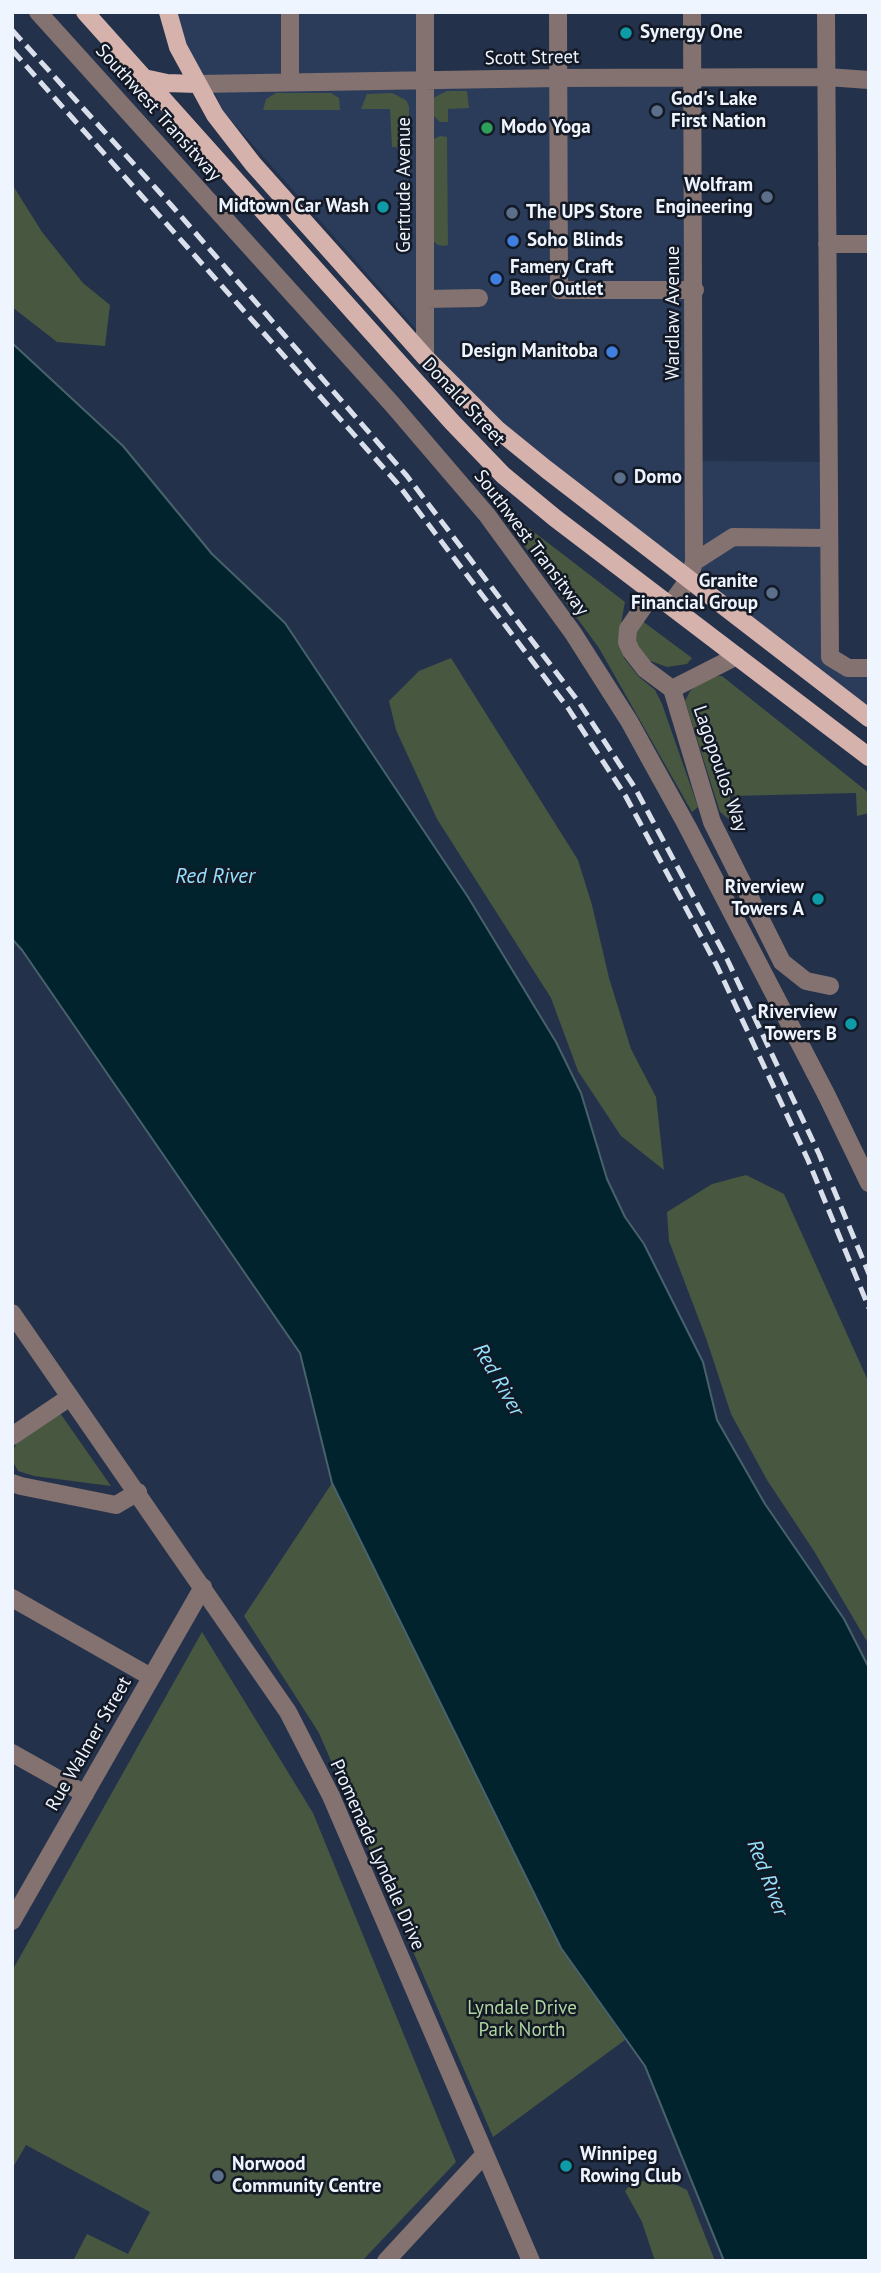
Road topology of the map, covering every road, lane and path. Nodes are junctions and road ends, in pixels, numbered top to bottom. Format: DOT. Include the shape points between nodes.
graph roads {
  1 [pos="38,12"];
  2 [pos="85,12"];
  3 [pos="168,12"];
  4 [pos="289,12"];
  5 [pos="425,12"];
  6 [pos="558,12"];
  7 [pos="692,12"];
  8 [pos="826,12"];
  9 [pos="827,77"];
  10 [pos="144,78"];
  11 [pos="559,78"];
  12 [pos="692,78"];
  13 [pos="869,80"];
  14 [pos="290,82"];
  15 [pos="426,82"];
  16 [pos="197,84"];
  17 [pos="827,244"];
  18 [pos="869,244"];
  19 [pos="695,290"];
  20 [pos="479,298"];
  21 [pos="426,299"];
  22 [pos="425,357"];
  23 [pos="828,538"];
  24 [pos="692,571"];
  25 [pos="653,593"];
  26 [pos="670,605"];
  27 [pos="737,656"];
  28 [pos="869,668"];
  29 [pos="672,689"];
  30 [pos="869,718"];
  31 [pos="869,757"];
  32 [pos="752,902"];
  33 [pos="771,918"];
  34 [pos="830,986"];
  35 [pos="869,1183"];
  36 [pos="14,1317"];
  37 [pos="70,1396"];
  38 [pos="12,1436"];
  39 [pos="12,1483"];
  40 [pos="138,1492"];
  41 [pos="202,1587"];
  42 [pos="12,1598"];
  43 [pos="151,1677"];
  44 [pos="12,1753"];
  45 [pos="85,1794"];
  46 [pos="14,1913"];
  47 [pos="484,2155"];
  48 [pos="386,2261"];
  49 [pos="531,2261"];
  1 -- 35 [label="street, Southwest Transitway" via="392,404 486,515 573,633 687,826"];
  2 -- 10 [label="main road, Donald Street"];
  3 -- 16 [label="main road, Donald Street" via="178,47"];
  4 -- 14 [label="street"];
  5 -- 15 [label="street, Gertrude Avenue"];
  6 -- 11 [label="street"];
  7 -- 12 [label="street, Wardlaw Avenue"];
  8 -- 9 [label="street"];
  9 -- 12 [label="street, Scott Street"];
  9 -- 13 [label="street, Scott Street"];
  9 -- 17 [label="street"];
  10 -- 16 [label="main road"];
  10 -- 25 [label="main road, Donald Street" via="503,475"];
  11 -- 12 [label="street, Scott Street"];
  11 -- 15 [label="street, Scott Street"];
  11 -- 19 [label="street" via="559,290"];
  12 -- 19 [label="street, Wardlaw Avenue"];
  14 -- 15 [label="street, Scott Street"];
  14 -- 16 [label="street, Scott Street"];
  15 -- 21 [label="street, Gertrude Avenue"];
  16 -- 22 [label="main road, Donald Street" via="253,164"];
  17 -- 18 [label="street"];
  17 -- 23 [label="street"];
  19 -- 24 [label="street, Wardlaw Avenue"];
  20 -- 21 [label="street"];
  21 -- 22 [label="street, Gertrude Avenue"];
  22 -- 24 [label="main road, Donald Street" via="498,430"];
  23 -- 24 [label="street" via="733,537"];
  23 -- 28 [label="street" via="830,657 848,667"];
  24 -- 26 [label="street"];
  24 -- 30 [label="main road, Donald Street"];
  25 -- 26 [label="main road, Donald Street"];
  25 -- 29 [label="street, Lagopoulos Way" via="628,629 627,642 645,669"];
  26 -- 27 [label="main road, Donald Street"];
  27 -- 29 [label="street, Lagopoulos Way"];
  27 -- 31 [label="main road, Donald Street"];
  29 -- 32 [label="street, Lagopoulos Way" via="712,822"];
  32 -- 33 [label="street"];
  32 -- 34 [label="street, Lagopoulos Way" via="782,962 806,981"];
  36 -- 37 [label="street, Promenade Lyndale Drive"];
  37 -- 38 [label="street"];
  37 -- 40 [label="street, Promenade Lyndale Drive"];
  39 -- 40 [label="street" via="116,1505"];
  40 -- 41 [label="street, Promenade Lyndale Drive"];
  41 -- 43 [label="street, Rue Walmer Street"];
  41 -- 47 [label="street, Promenade Lyndale Drive" via="288,1712 331,1796"];
  42 -- 43 [label="street"];
  43 -- 45 [label="street, Rue Walmer Street"];
  44 -- 45 [label="street"];
  45 -- 46 [label="street, Rue Walmer Street"];
  47 -- 48 [label="street"];
  47 -- 49 [label="street, Promenade Lyndale Drive"];
}
